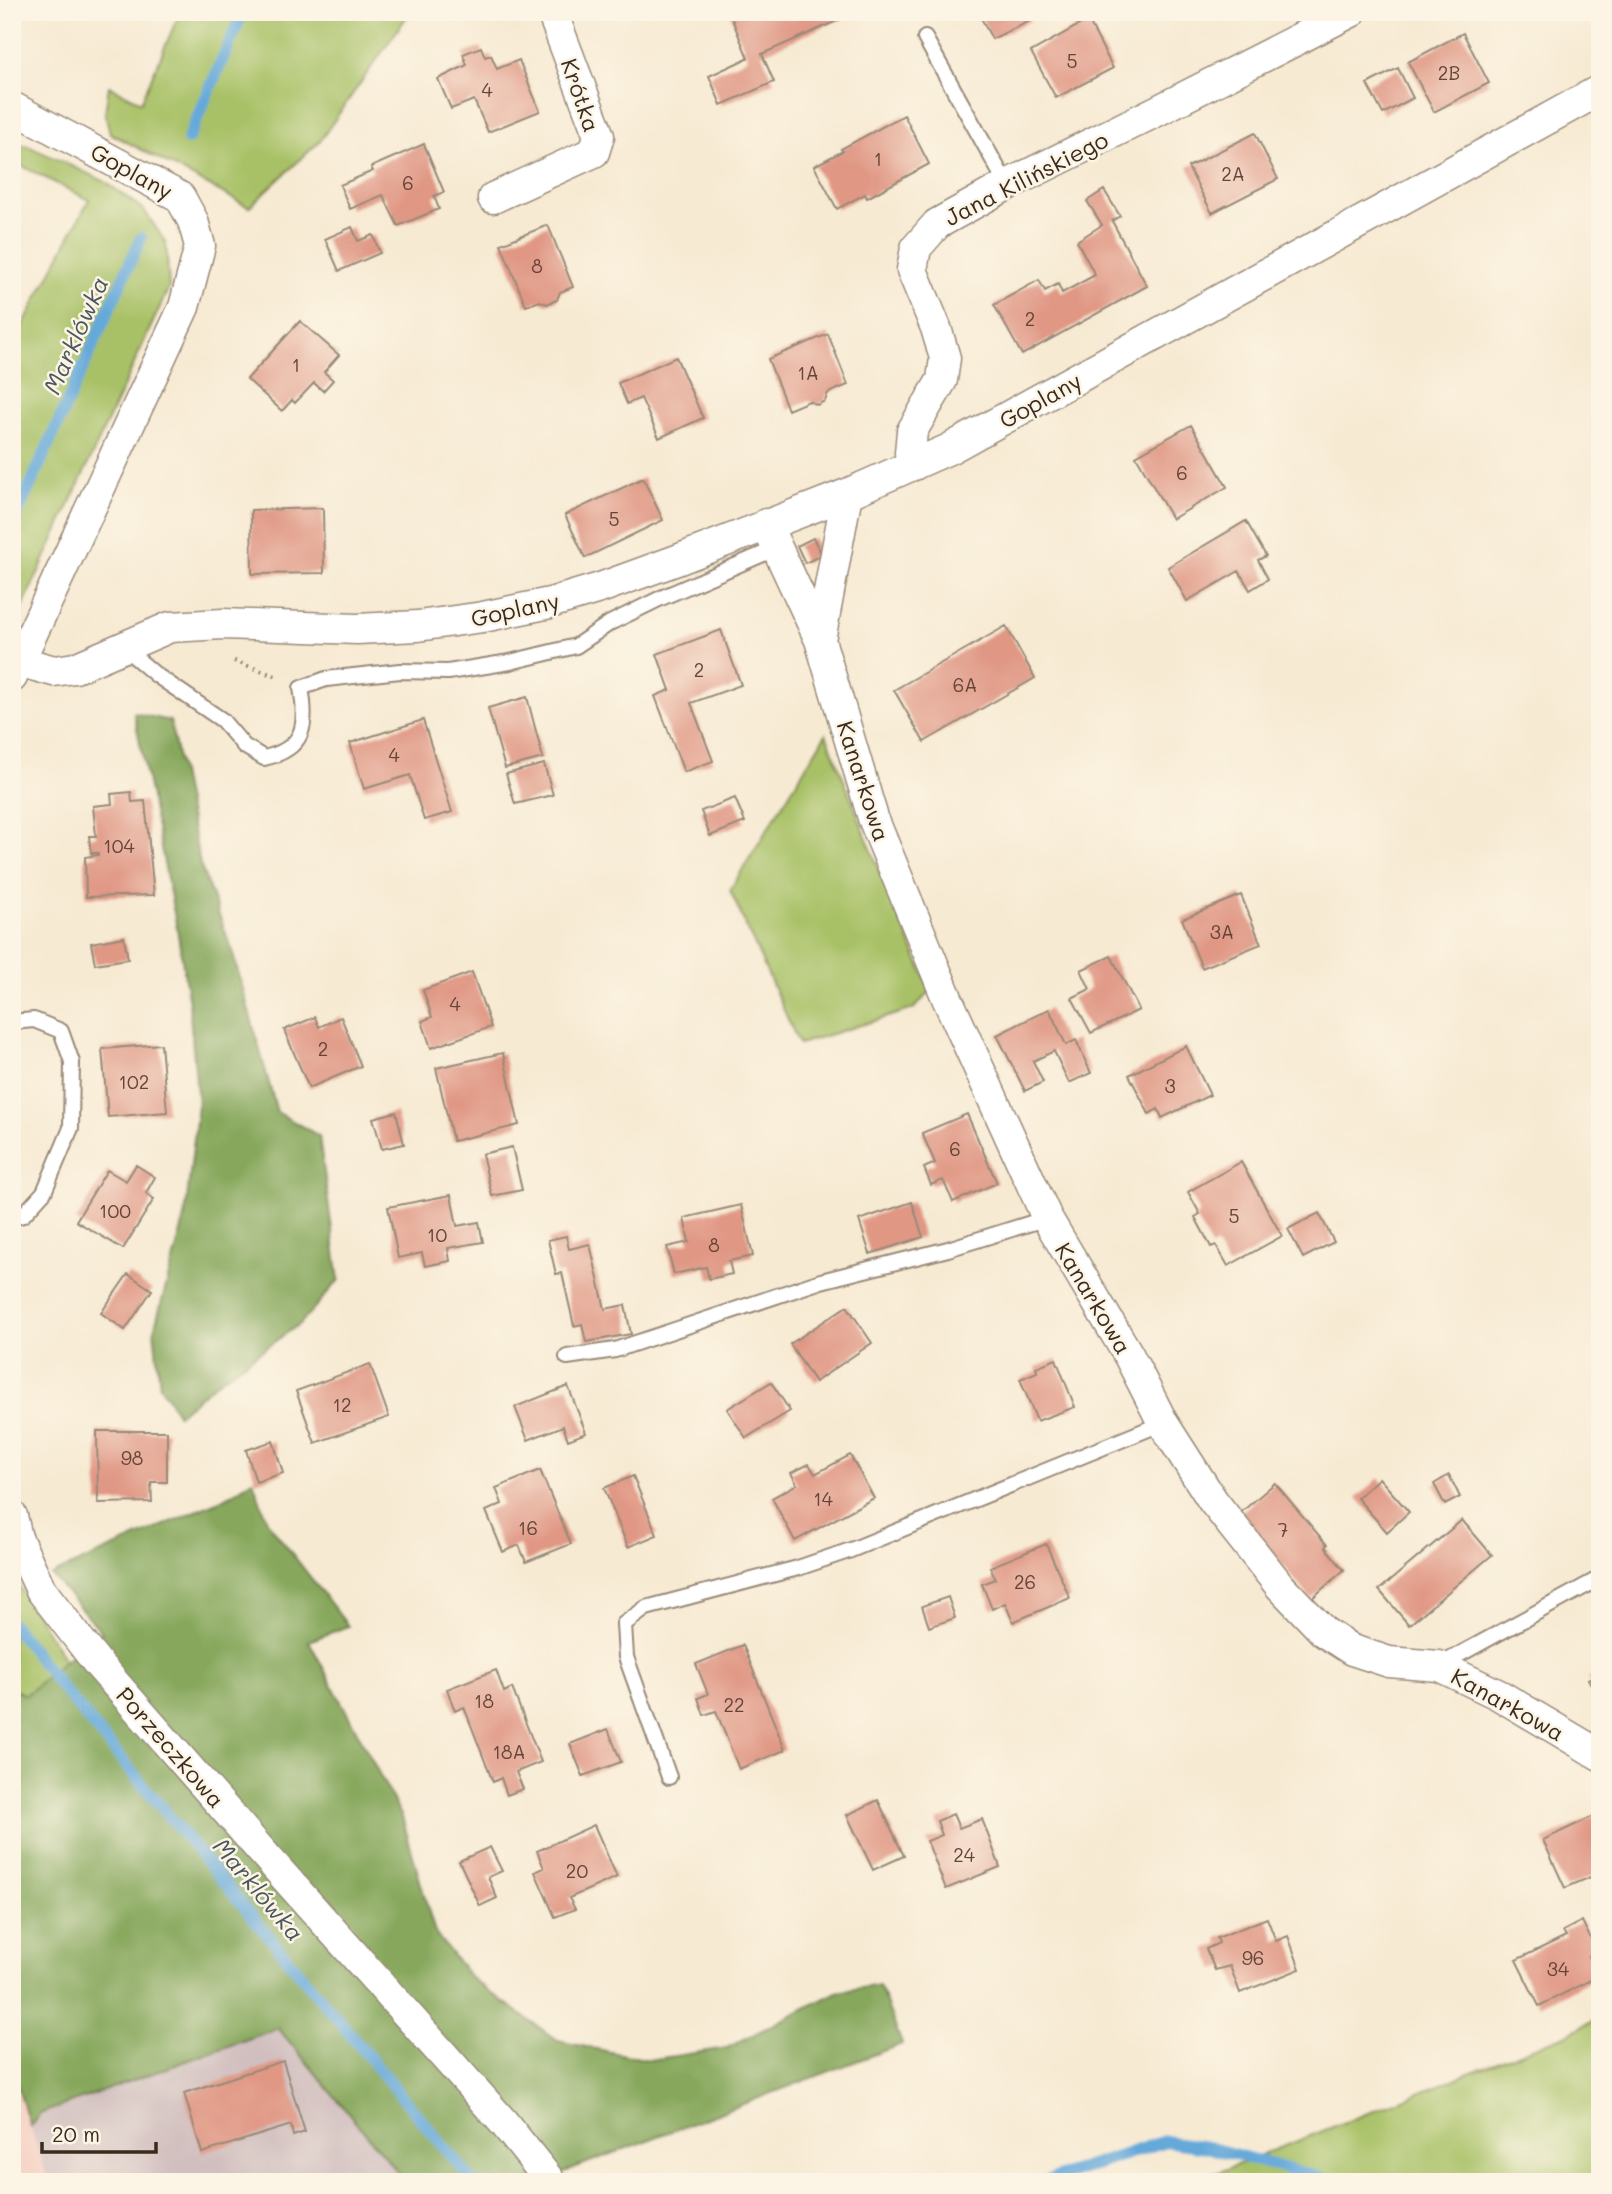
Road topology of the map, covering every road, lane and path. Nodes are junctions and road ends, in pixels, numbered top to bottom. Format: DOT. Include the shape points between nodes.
graph roads {
  1 [pos="552,12"];
  2 [pos="1351,12"];
  3 [pos="925,38"];
  4 [pos="1600,90"];
  5 [pos="12,107"];
  6 [pos="1007,185"];
  7 [pos="493,198"];
  8 [pos="914,465"];
  9 [pos="846,494"];
  10 [pos="771,536"];
  11 [pos="820,640"];
  12 [pos="122,646"];
  13 [pos="233,661"];
  14 [pos="15,669"];
  15 [pos="301,688"];
  16 [pos="12,1022"];
  17 [pos="12,1218"];
  18 [pos="1047,1218"];
  19 [pos="567,1357"];
  20 [pos="1163,1423"];
  21 [pos="12,1516"];
  22 [pos="1600,1578"];
  23 [pos="1439,1666"];
  24 [pos="1600,1755"];
  25 [pos="670,1777"];
  26 [pos="551,2182"];
  1 -- 7 [label="street, Krótka" via="599,136 594,152"];
  2 -- 6 [label="street, Jana Kilińskiego"];
  3 -- 6 [label="lane"];
  4 -- 8 [label="street, Goplany" via="1029,407"];
  5 -- 14 [label="street, Goplany" via="180,197 194,220 200,246 184,307"];
  6 -- 8 [label="street, Jana Kilińskiego" via="937,224 916,248 912,270 945,358 942,380 912,431"];
  8 -- 9 [label="street, Goplany"];
  9 -- 10 [label="street, Goplany"];
  9 -- 11 [label="street, Kanarkowa"];
  10 -- 11 [label="street, Kanarkowa"];
  10 -- 12 [label="street, Goplany" via="550,603 483,617 357,628 170,627"];
  10 -- 15 [label="lane" via="576,646 448,672 400,671 326,679"];
  11 -- 18 [label="street, Kanarkowa" via="873,818 947,998"];
  12 -- 14 [label="street, Goplany" via="75,668"];
  12 -- 15 [label="lane" via="156,676 222,720 244,746 264,758 284,754 300,738 305,710"];
  13 -- 15 [label="path"];
  16 -- 17 [label="lane" via="34,1020 61,1031 72,1062 71,1128 44,1192 23,1215"];
  18 -- 19 [label="lane" via="821,1281 615,1350"];
  18 -- 20 [label="street, Kanarkowa"];
  20 -- 23 [label="street, Kanarkowa" via="1213,1502 1280,1586 1324,1632 1352,1650 1389,1662"];
  20 -- 25 [label="lane" via="798,1568 646,1608 624,1624 626,1657"];
  21 -- 26 [label="street, Porzeczkowa" via="41,1590 99,1665"];
  22 -- 23 [label="lane"];
  23 -- 24 [label="street, Kanarkowa" via="1499,1695"];
}
